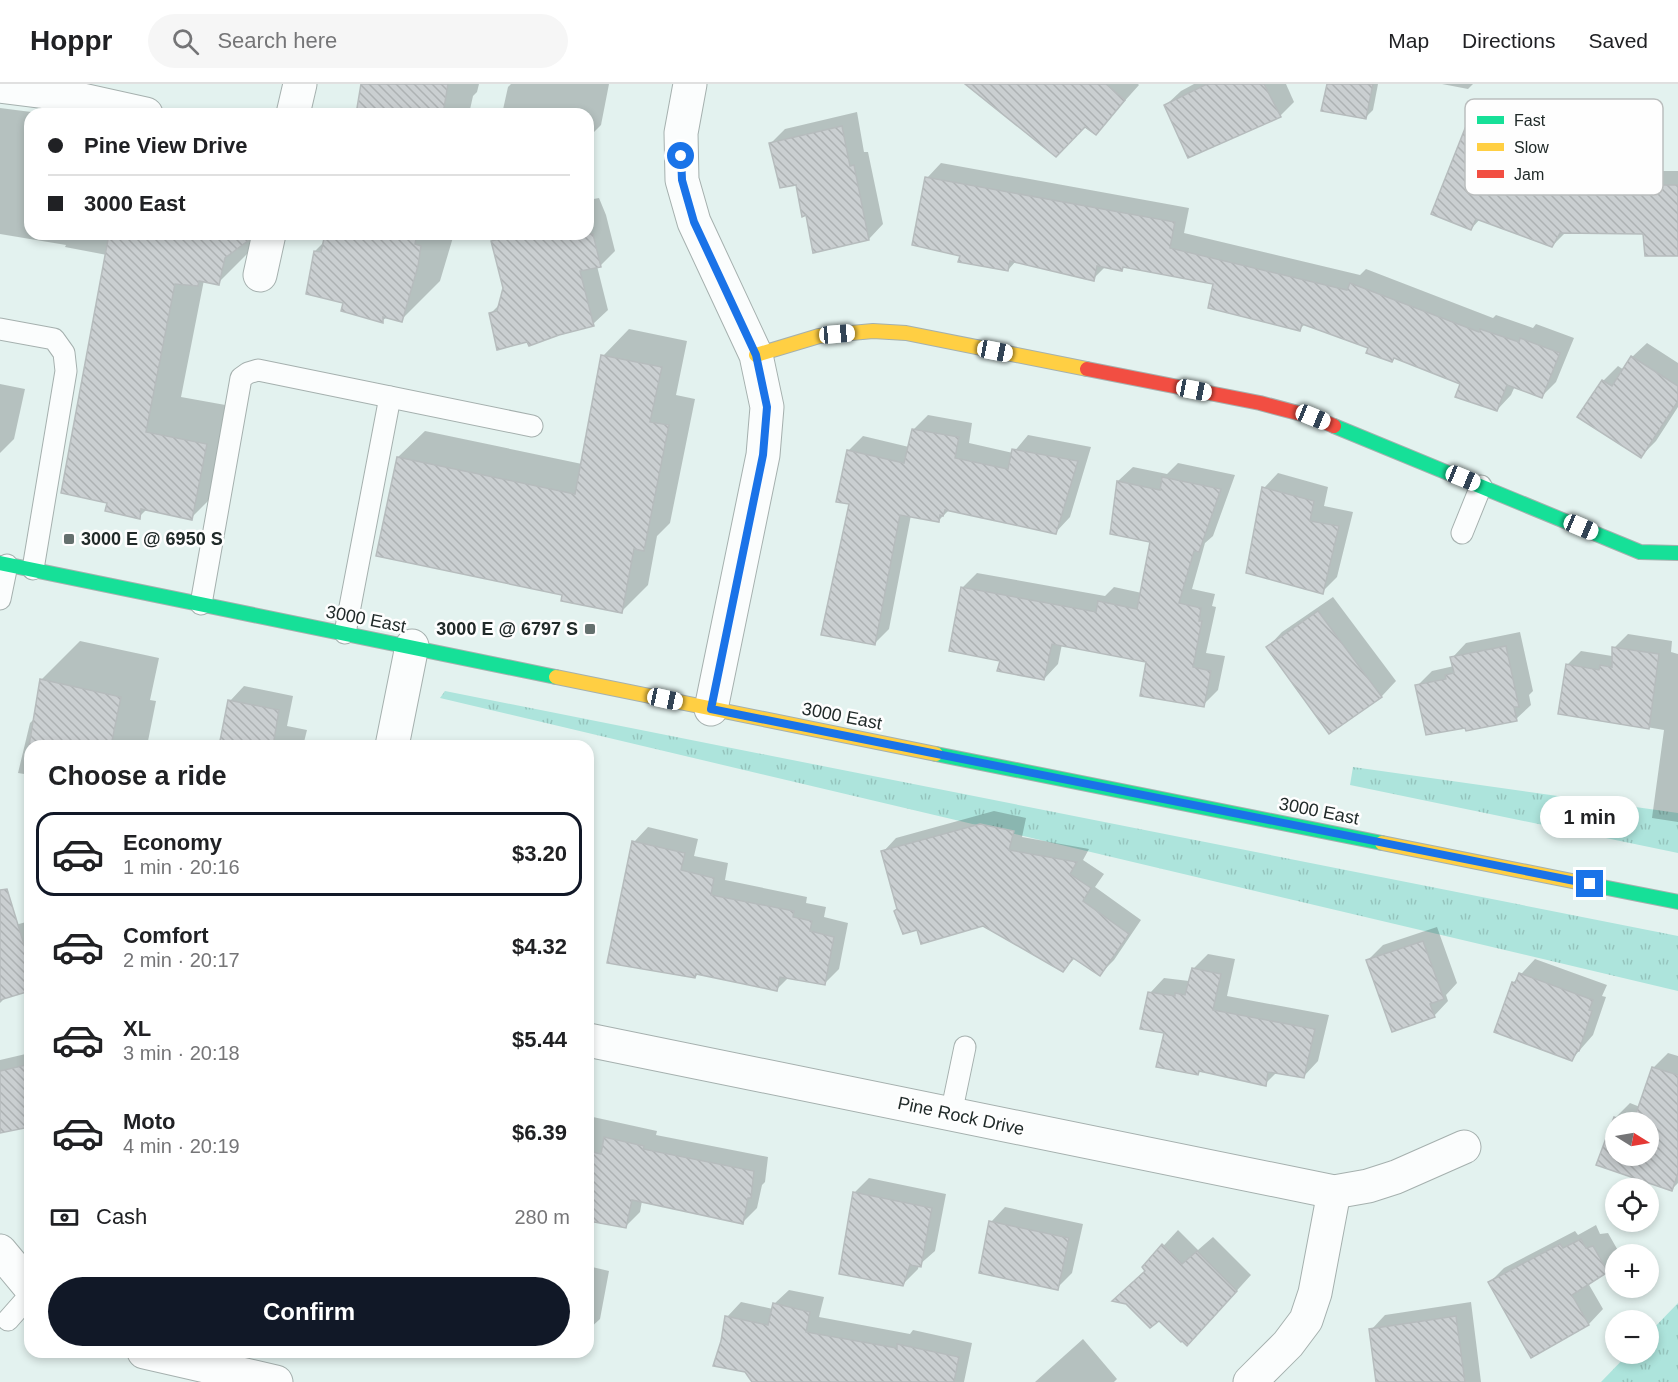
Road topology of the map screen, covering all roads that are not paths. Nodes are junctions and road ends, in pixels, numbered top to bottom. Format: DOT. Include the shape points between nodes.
graph roads {
  1 [pos="300,84"];
  2 [pos="690,84"];
  3 [pos="0,86"];
  4 [pos="119,108"];
  5 [pos="295,108"];
  6 [pos="267,240"];
  7 [pos="260,275"];
  8 [pos="0,329"];
  9 [pos="756,355"];
  10 [pos="390,397"];
  11 [pos="532,426"];
  12 [pos="1481,486"];
  13 [pos="1462,532"];
  14 [pos="1678,553"];
  15 [pos="3,564"];
  16 [pos="33,569"];
  17 [pos="0,599"];
  18 [pos="201,604"];
  19 [pos="345,633"];
  20 [pos="412,646"];
  21 [pos="711,709"];
  22 [pos="393,740"];
  23 [pos="1678,902"];
  24 [pos="594,1041"];
  25 [pos="965,1047"];
  26 [pos="951,1114"];
  27 [pos="1464,1147"];
  28 [pos="1334,1192"];
  29 [pos="0,1251"];
  30 [pos="24,1280"];
  31 [pos="24,1302"];
  32 [pos="8,1320"];
  33 [pos="184,1358"];
  34 [pos="270,1371"];
  35 [pos="1250,1382"];
  1 -- 5 [label="street"];
  2 -- 9 [label="street" via="681,133 682,180 694,222"];
  3 -- 4 [label="street"];
  6 -- 7 [label="street"];
  8 -- 16 [label="lane" via="54,339 64,353 66,371"];
  9 -- 12 [label="main road" via="819,336 873,331 906,333 1313,417"];
  9 -- 21 [label="street" via="767,407 763,455"];
  10 -- 11 [label="lane"];
  10 -- 18 [label="lane" via="258,370 241,378"];
  10 -- 19 [label="lane"];
  12 -- 13 [label="lane"];
  12 -- 14 [label="main road" via="1640,552"];
  15 -- 16 [label="main road, 3000 East"];
  15 -- 17 [label="lane"];
  16 -- 18 [label="main road, 3000 East"];
  18 -- 19 [label="main road, 3000 East"];
  19 -- 20 [label="main road, 3000 East"];
  20 -- 21 [label="main road, 3000 East"];
  20 -- 22 [label="street"];
  21 -- 23 [label="main road, 3000 East"];
  24 -- 26 [label="street, Pine Rock Drive"];
  25 -- 26 [label="lane"];
  26 -- 28 [label="street, Pine Rock Drive"];
  27 -- 28 [label="street" via="1396,1177"];
  28 -- 35 [label="street" via="1316,1293 1306,1320"];
  29 -- 30 [label="street"];
  31 -- 32 [label="lane"];
  33 -- 34 [label="street"];
}
